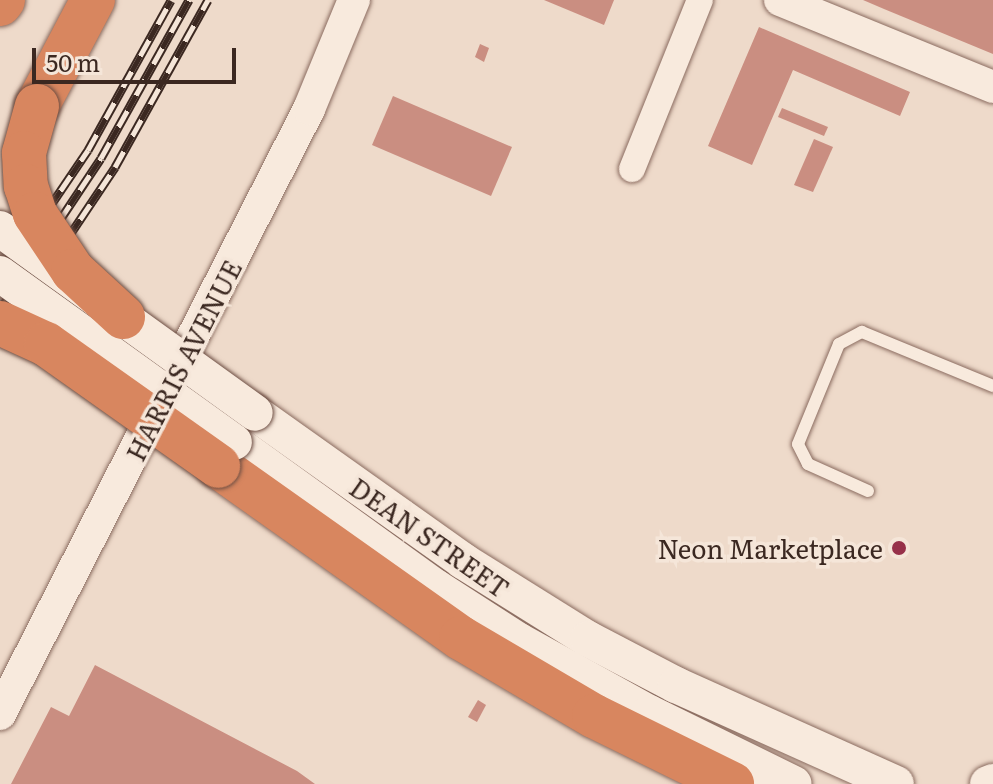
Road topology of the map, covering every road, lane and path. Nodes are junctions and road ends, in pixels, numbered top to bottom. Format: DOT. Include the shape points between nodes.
graph roads {
  1 [pos="93,0"];
  2 [pos="354,0"];
  3 [pos="700,0"];
  4 [pos="780,0"];
  5 [pos="992,84"];
  6 [pos="632,169"];
  7 [pos="0,229"];
  8 [pos="0,274"];
  9 [pos="123,317"];
  10 [pos="0,323"];
  11 [pos="993,386"];
  12 [pos="226,454"];
  13 [pos="868,491"];
  14 [pos="0,714"];
  15 [pos="732,784"];
  16 [pos="794,784"];
  17 [pos="896,784"];
  1 -- 9 [label="highway, bridge" via="37,106 24,153 26,186 35,214 73,271"];
  2 -- 14 [label="street, HARRIS AVENUE" via="309,109"];
  3 -- 6 [label="street"];
  4 -- 5 [label="street"];
  7 -- 9 [label="main road, DEAN STREET, bridge"];
  8 -- 12 [label="main road, DEAN STREET, bridge"];
  9 -- 17 [label="main road, DEAN STREET, bridge" via="463,561 588,639 676,685"];
  10 -- 12 [label="highway, bridge" via="46,344"];
  11 -- 13 [label="lane" via="862,332 839,344 798,444 808,464"];
  12 -- 15 [label="highway" via="461,638 594,716"];
  12 -- 16 [label="main road, DEAN STREET" via="519,641"];
}
